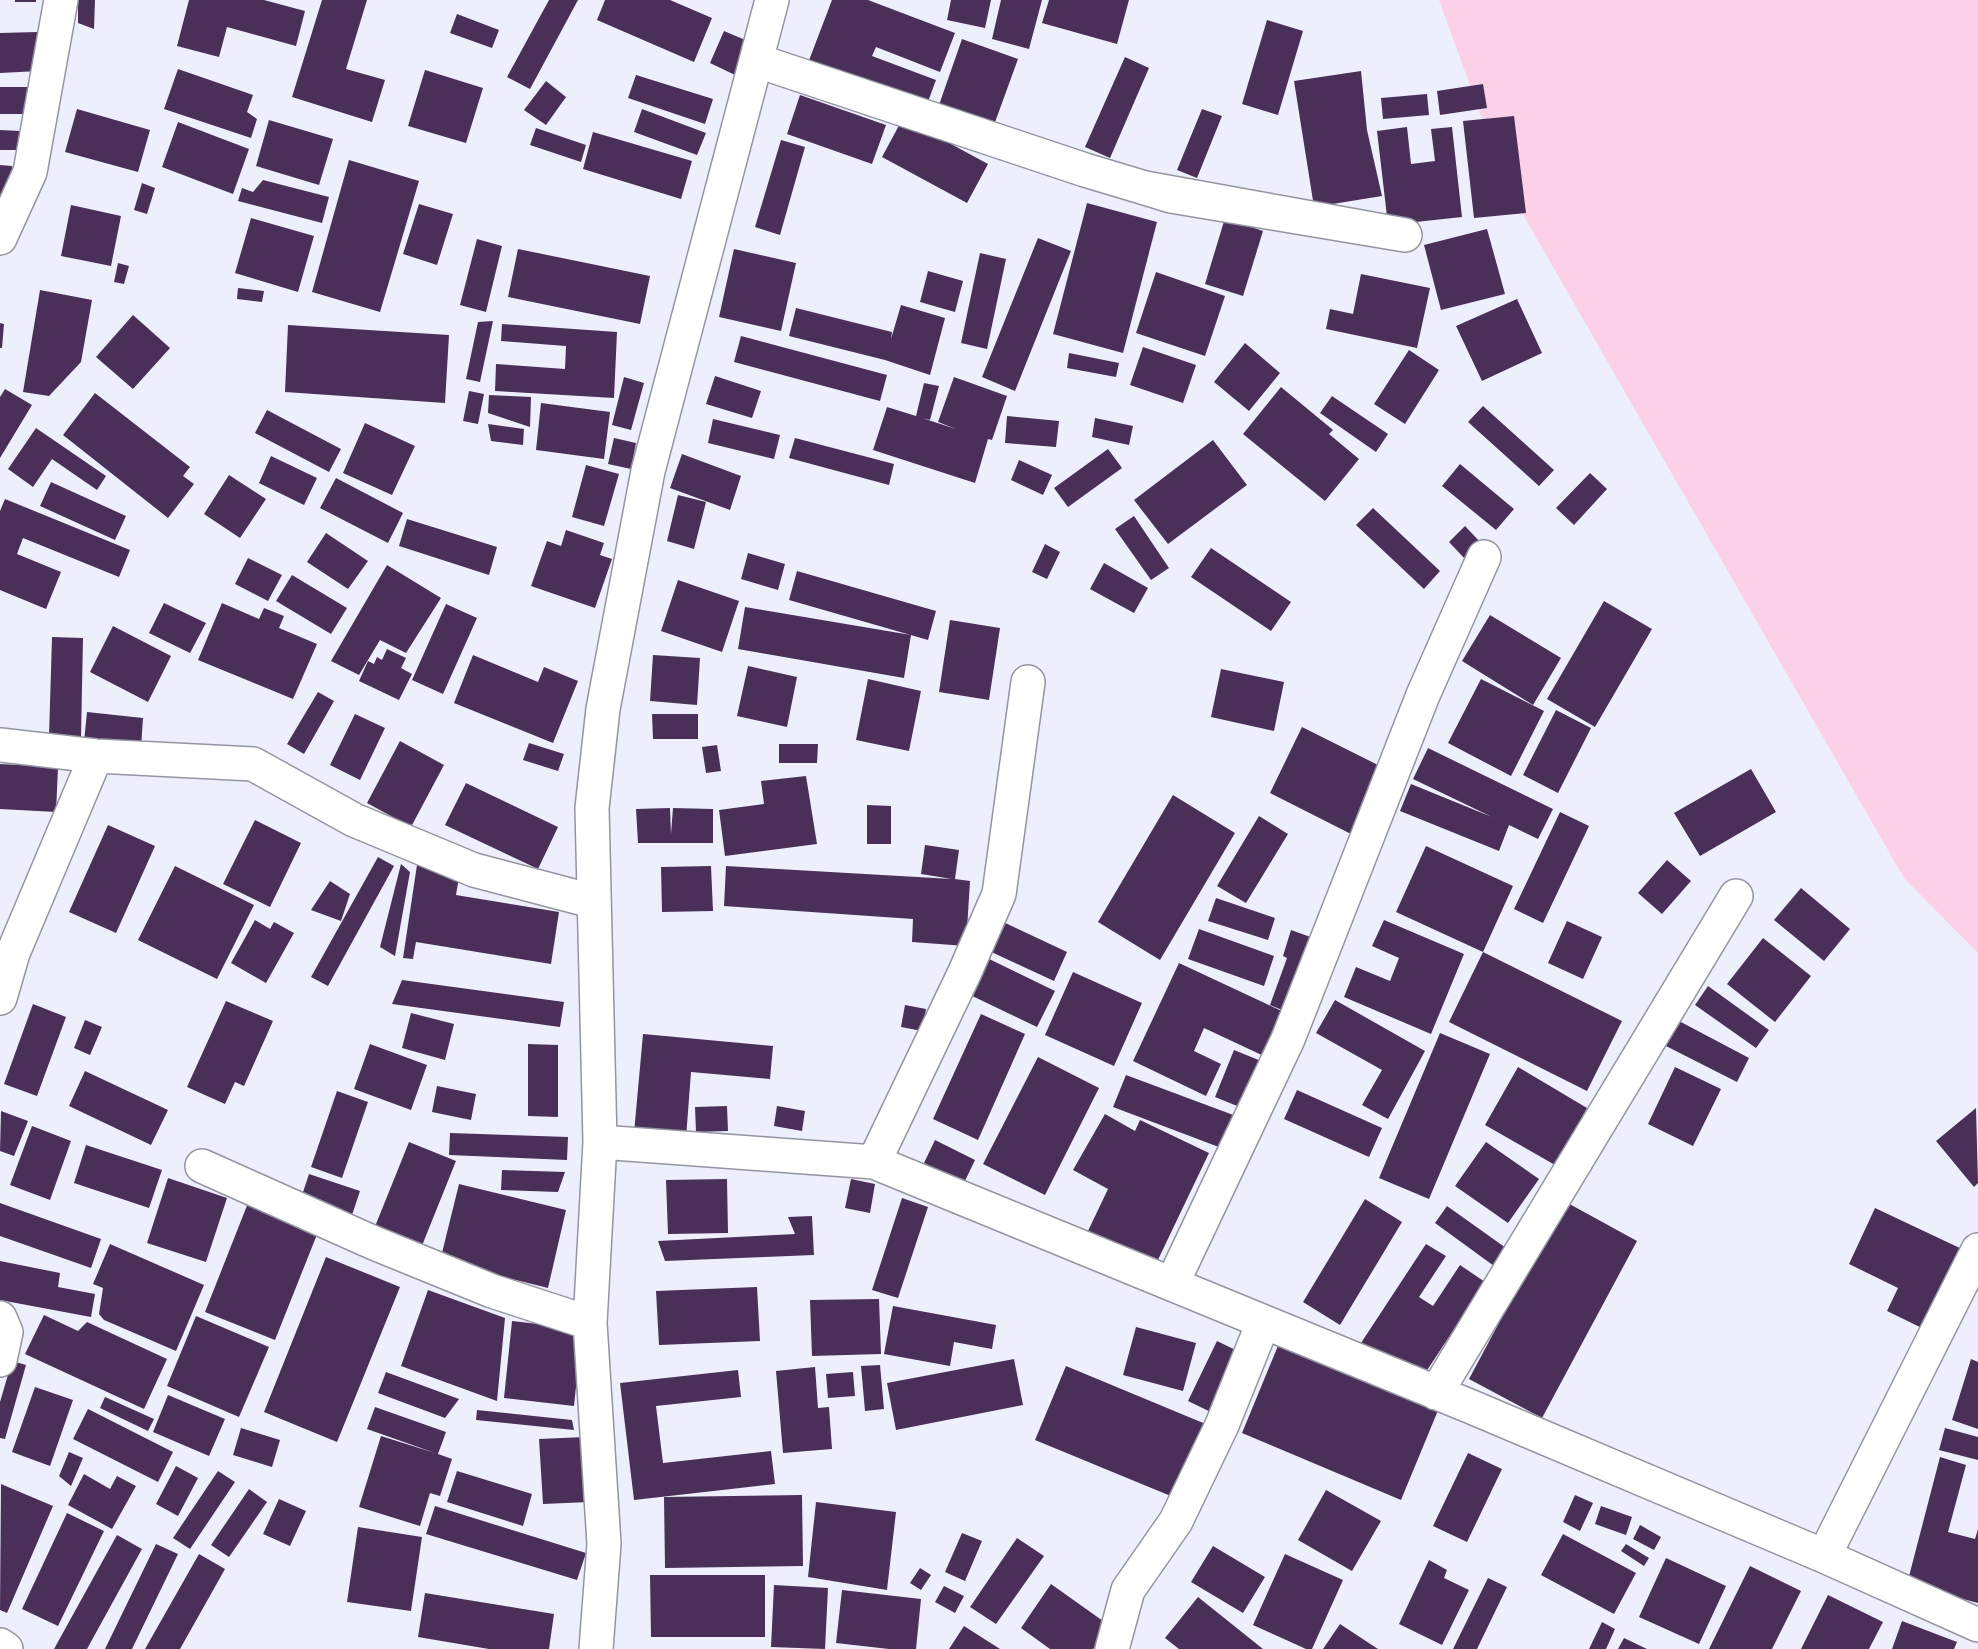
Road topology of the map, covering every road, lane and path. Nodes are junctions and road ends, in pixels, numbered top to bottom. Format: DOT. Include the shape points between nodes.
graph roads {
  1 [pos="61,0"];
  2 [pos="766,2"];
  3 [pos="758,60"];
  4 [pos="1145,188"];
  5 [pos="0,238"];
  6 [pos="1484,558"];
  7 [pos="1028,682"];
  8 [pos="0,745"];
  9 [pos="96,756"];
  10 [pos="1736,896"];
  11 [pos="592,901"];
  12 [pos="0,998"];
  13 [pos="600,1142"];
  14 [pos="874,1162"];
  15 [pos="202,1166"];
  16 [pos="1978,1250"];
  17 [pos="1172,1284"];
  18 [pos="0,1318"];
  19 [pos="590,1323"];
  20 [pos="1263,1323"];
  21 [pos="0,1360"];
  22 [pos="1436,1393"];
  23 [pos="1824,1556"];
  24 [pos="1978,1625"];
  25 [pos="0,1645"];
  26 [pos="6,1649"];
  27 [pos="596,1649"];
  28 [pos="1112,1649"];
  1 -- 5 [label="street" via="30,172"];
  2 -- 3 [label="street"];
  3 -- 4 [label="street"];
  3 -- 11 [label="street" via="648,471 603,709 592,808"];
  4 -- 4 [label="street" via="1171,196 1405,235 1224,203"];
  6 -- 17 [label="street" via="1423,695 1288,1039"];
  7 -- 14 [label="street" via="999,894"];
  8 -- 9 [label="street"];
  9 -- 11 [label="street" via="253,764 354,820 474,870"];
  9 -- 12 [label="street" via="14,952"];
  10 -- 22 [label="street"];
  11 -- 13 [label="street"];
  13 -- 14 [label="street"];
  13 -- 19 [label="street"];
  14 -- 17 [label="street"];
  15 -- 19 [label="street" via="374,1243"];
  16 -- 23 [label="street"];
  17 -- 20 [label="street"];
  18 -- 21 [label="street" via="6,1332"];
  19 -- 27 [label="street" via="604,1544"];
  20 -- 22 [label="street"];
  20 -- 28 [label="street" via="1222,1425 1176,1521 1128,1590"];
  22 -- 23 [label="street"];
  23 -- 24 [label="street"];
  25 -- 26 [label="street"];
}
